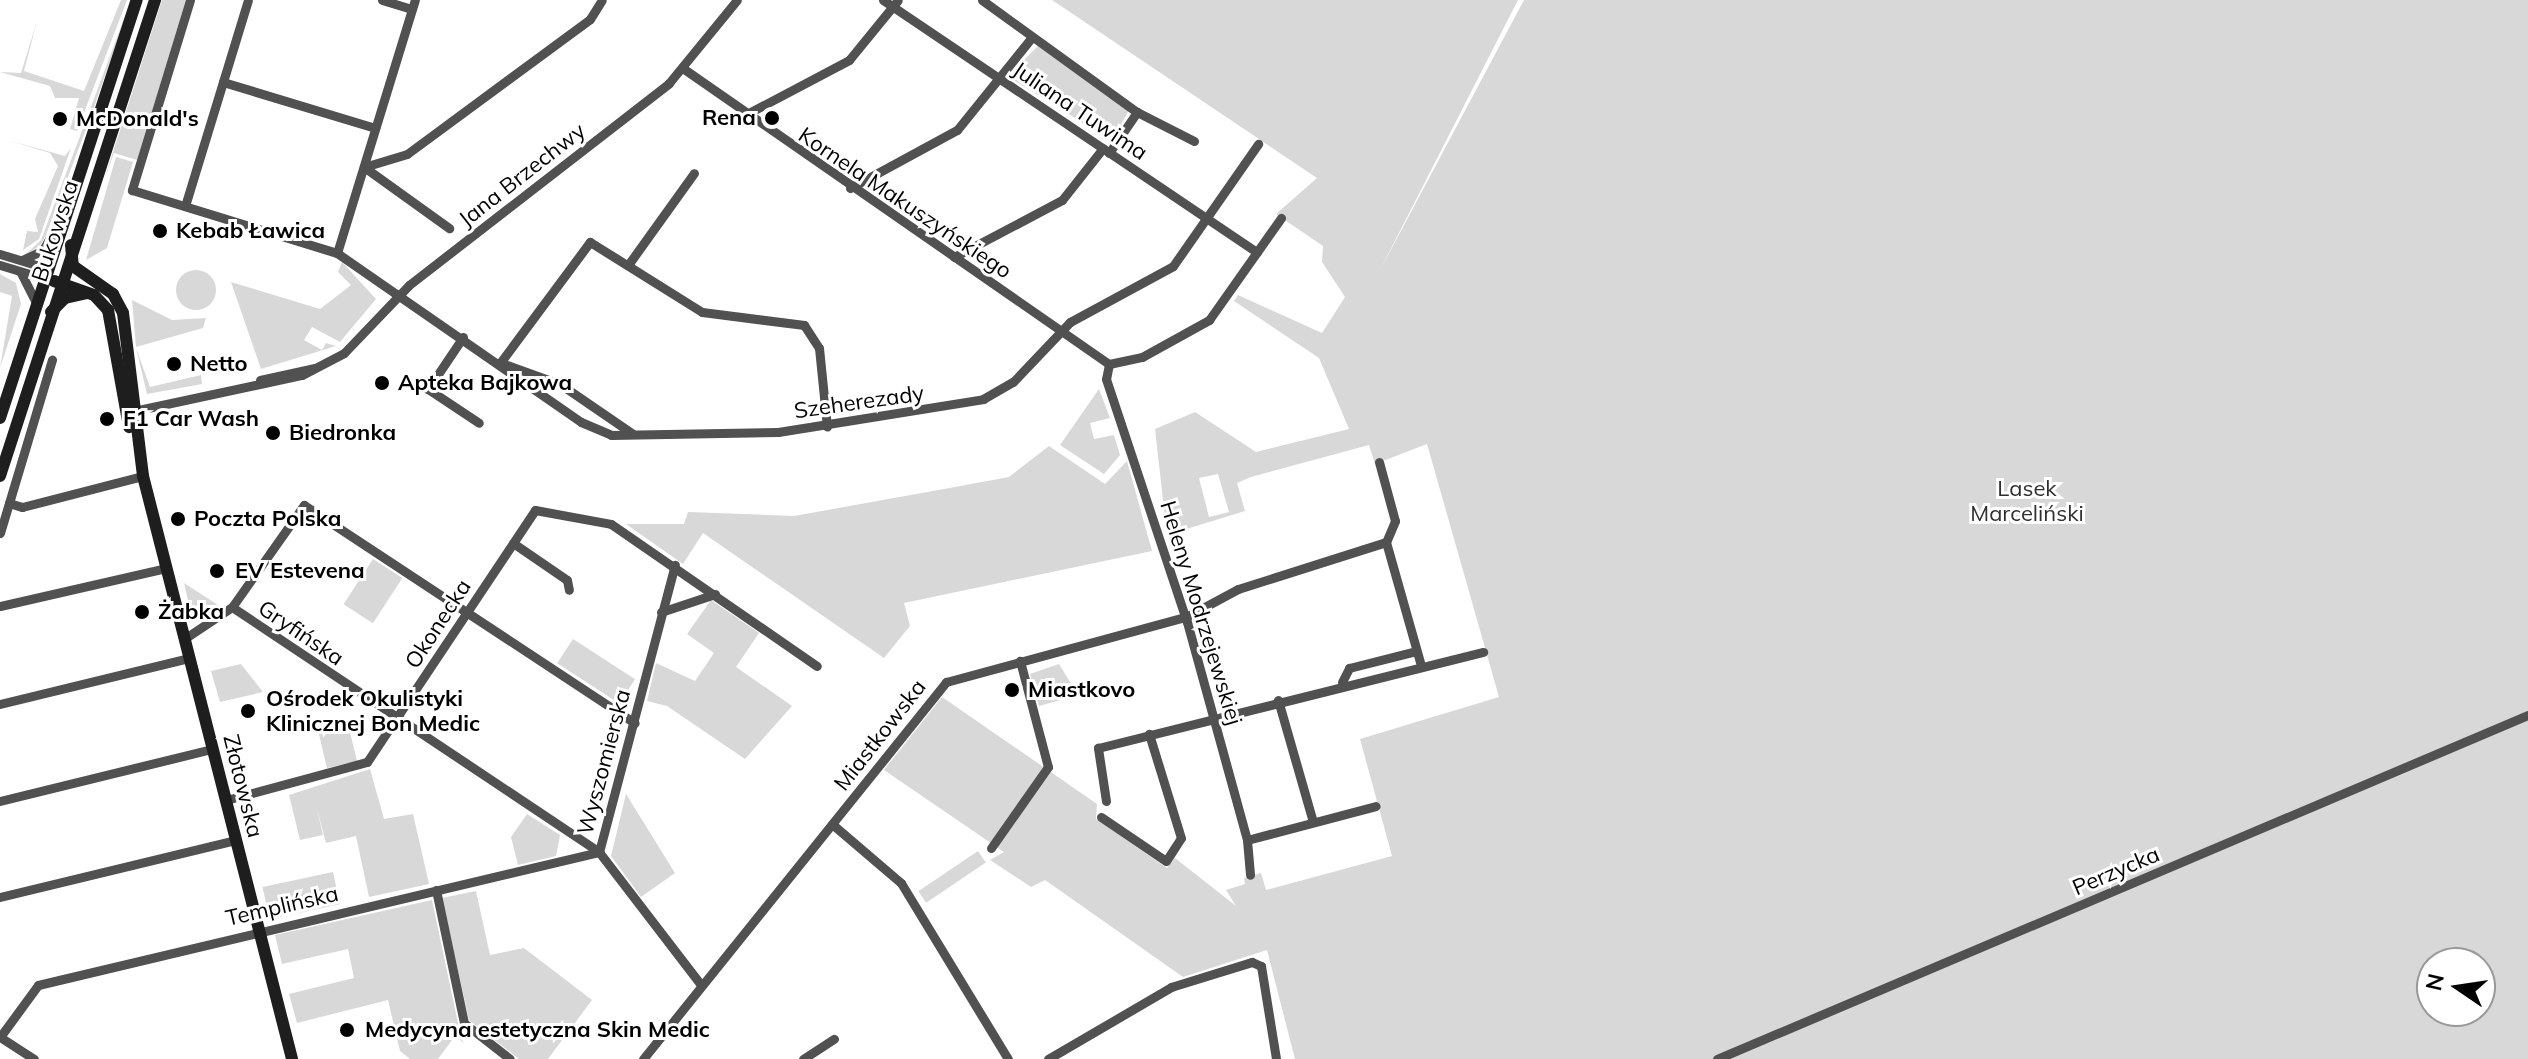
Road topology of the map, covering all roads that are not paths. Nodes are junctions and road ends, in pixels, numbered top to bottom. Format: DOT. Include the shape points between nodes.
graph roads {
  1 [pos="137,0"];
  2 [pos="155,0"];
  3 [pos="190,0"];
  4 [pos="248,0"];
  5 [pos="382,0"];
  6 [pos="602,0"];
  7 [pos="737,0"];
  8 [pos="883,0"];
  9 [pos="982,0"];
  10 [pos="896,4"];
  11 [pos="413,5"];
  12 [pos="1032,37"];
  13 [pos="684,69"];
  14 [pos="999,78"];
  15 [pos="223,82"];
  16 [pos="1137,112"];
  17 [pos="743,116"];
  18 [pos="375,128"];
  19 [pos="1194,141"];
  20 [pos="1258,144"];
  21 [pos="1106,150"];
  22 [pos="364,167"];
  23 [pos="694,173"];
  24 [pos="850,188"];
  25 [pos="185,206"];
  26 [pos="64,212"];
  27 [pos="1281,218"];
  28 [pos="1208,219"];
  29 [pos="449,228"];
  30 [pos="71,245"];
  31 [pos="1257,252"];
  32 [pos="337,253"];
  33 [pos="0,254"];
  34 [pos="954,257"];
  35 [pos="22,260"];
  36 [pos="0,265"];
  37 [pos="628,265"];
  38 [pos="18,271"];
  39 [pos="44,273"];
  40 [pos="60,278"];
  41 [pos="90,286"];
  42 [pos="396,295"];
  43 [pos="35,301"];
  44 [pos="48,315"];
  45 [pos="1062,332"];
  46 [pos="463,337"];
  47 [pos="52,360"];
  48 [pos="500,363"];
  49 [pos="1109,364"];
  50 [pos="130,411"];
  51 [pos="0,418"];
  52 [pos="479,423"];
  53 [pos="827,427"];
  54 [pos="635,436"];
  55 [pos="1379,462"];
  56 [pos="0,476"];
  57 [pos="143,476"];
  58 [pos="9,503"];
  59 [pos="0,533"];
  60 [pos="1386,542"];
  61 [pos="513,543"];
  62 [pos="675,565"];
  63 [pos="166,568"];
  64 [pos="569,590"];
  65 [pos="715,594"];
  66 [pos="0,606"];
  67 [pos="232,607"];
  68 [pos="661,612"];
  69 [pos="468,613"];
  70 [pos="1186,617"];
  71 [pos="184,639"];
  72 [pos="1416,651"];
  73 [pos="1483,652"];
  74 [pos="189,658"];
  75 [pos="1020,661"];
  76 [pos="1420,662"];
  77 [pos="817,666"];
  78 [pos="1342,682"];
  79 [pos="1278,700"];
  80 [pos="0,704"];
  81 [pos="1212,715"];
  82 [pos="2528,715"];
  83 [pos="397,719"];
  84 [pos="634,723"];
  85 [pos="1149,734"];
  86 [pos="212,749"];
  87 [pos="226,800"];
  88 [pos="0,801"];
  89 [pos="1106,801"];
  90 [pos="1376,806"];
  91 [pos="1101,817"];
  92 [pos="1313,822"];
  93 [pos="832,824"];
  94 [pos="236,840"];
  95 [pos="1247,840"];
  96 [pos="991,848"];
  97 [pos="599,852"];
  98 [pos="1250,875"];
  99 [pos="436,890"];
  100 [pos="0,897"];
  101 [pos="259,929"];
  102 [pos="701,985"];
  103 [pos="0,1037"];
  104 [pos="834,1039"];
  105 [pos="34,1059"];
  106 [pos="292,1059"];
  107 [pos="510,1059"];
  108 [pos="643,1059"];
  109 [pos="803,1059"];
  110 [pos="1008,1059"];
  111 [pos="1048,1059"];
  112 [pos="1276,1059"];
  113 [pos="1717,1059"];
  1 -- 26 [label="street, Bukowska"];
  2 -- 30 [label="street, Bukowska"];
  3 -- 25 [label="street, Szeherezady" via="132,190"];
  4 -- 15 [label="street"];
  5 -- 11 [label="street"];
  6 -- 22 [label="street" via="590,19 407,154"];
  7 -- 13 [label="street, Jana Brzechwy"];
  8 -- 10 [label="street, Juliana Tuwima"];
  9 -- 12 [label="street"];
  10 -- 14 [label="street, Juliana Tuwima"];
  10 -- 17 [label="street" via="849,60"];
  11 -- 18 [label="street"];
  12 -- 14 [label="street"];
  12 -- 16 [label="street"];
  13 -- 17 [label="street, Kornela Makuszyńskiego"];
  13 -- 42 [label="street, Jana Brzechwy"];
  14 -- 21 [label="street, Juliana Tuwima"];
  14 -- 24 [label="street" via="957,130"];
  15 -- 18 [label="street"];
  15 -- 25 [label="street"];
  16 -- 19 [label="street"];
  16 -- 21 [label="street"];
  17 -- 24 [label="street, Kornela Makuszyńskiego"];
  18 -- 22 [label="street"];
  20 -- 28 [label="street, Szeherezady"];
  21 -- 28 [label="street, Juliana Tuwima"];
  21 -- 34 [label="street" via="1062,200"];
  22 -- 29 [label="street"];
  22 -- 32 [label="street"];
  23 -- 37 [label="street"];
  24 -- 34 [label="street, Kornela Makuszyńskiego"];
  25 -- 32 [label="street, Szeherezady"];
  26 -- 35 [label="street" via="43,250"];
  26 -- 39 [label="street, Bukowska"];
  27 -- 31 [label="street"];
  28 -- 31 [label="street, Juliana Tuwima"];
  28 -- 45 [label="street, Szeherezady" via="1167,271"];
  30 -- 40 [label="street, Bukowska"];
  30 -- 41 [label="street, Złotowska" via="73,266"];
  31 -- 49 [label="street" via="1209,320 1142,357"];
  32 -- 42 [label="street, Szeherezady"];
  33 -- 35 [label="street"];
  34 -- 45 [label="street, Kornela Makuszyńskiego"];
  35 -- 39 [label="street"];
  36 -- 38 [label="street"];
  37 -- 48 [label="street" via="595,243 583,246"];
  37 -- 53 [label="street" via="702,312 804,325 819,348"];
  38 -- 39 [label="street"];
  38 -- 43 [label="street"];
  39 -- 40 [label="street"];
  39 -- 43 [label="street, Bukowska"];
  40 -- 41 [label="street"];
  40 -- 44 [label="street, Bukowska"];
  41 -- 44 [label="street" via="65,298"];
  41 -- 50 [label="street, Złotowska" via="110,317"];
  42 -- 46 [label="street, Szeherezady"];
  42 -- 50 [label="street, Jana Brzechwy" via="354,344 319,368"];
  43 -- 51 [label="street, Bukowska"];
  44 -- 56 [label="street, Bukowska"];
  45 -- 49 [label="street, Kornela Makuszyńskiego"];
  45 -- 53 [label="street, Szeherezady" via="1013,382 983,399"];
  46 -- 48 [label="street, Szeherezady"];
  46 -- 52 [label="street" via="428,389"];
  47 -- 58 [label="street"];
  48 -- 54 [label="street, Szeherezady" via="560,384"];
  48 -- 54 [label="street, Szeherezady" via="589,427"];
  49 -- 70 [label="street, Heleny Modrzejewskiej" via="1106,379"];
  50 -- 57 [label="street, Złotowska"];
  53 -- 54 [label="street, Szeherezady"];
  55 -- 60 [label="street" via="1395,521"];
  57 -- 58 [label="street" via="22,507"];
  57 -- 63 [label="street, Złotowska"];
  58 -- 59 [label="street"];
  60 -- 70 [label="street, Miastkowska" via="1238,589"];
  60 -- 72 [label="street"];
  61 -- 62 [label="street, Okonecka" via="535,510 604,520"];
  61 -- 64 [label="street" via="567,580"];
  61 -- 69 [label="street, Okonecka"];
  62 -- 65 [label="street"];
  62 -- 68 [label="street, Wyszomierska"];
  63 -- 66 [label="street"];
  63 -- 71 [label="street, Złotowska"];
  65 -- 68 [label="street"];
  65 -- 77 [label="street"];
  67 -- 69 [label="street" via="301,505"];
  67 -- 71 [label="street, Gryfińska"];
  67 -- 83 [label="street, Gryfińska"];
  68 -- 84 [label="street, Wyszomierska"];
  69 -- 83 [label="street, Okonecka"];
  69 -- 84 [label="street"];
  70 -- 75 [label="street, Miastkowska"];
  70 -- 81 [label="street, Heleny Modrzejewskiej"];
  71 -- 74 [label="street, Złotowska"];
  72 -- 76 [label="street"];
  72 -- 78 [label="street" via="1349,668"];
  73 -- 76 [label="street" via="1424,668"];
  74 -- 80 [label="street"];
  74 -- 86 [label="street, Złotowska"];
  75 -- 93 [label="street, Miastkowska" via="941,686"];
  75 -- 96 [label="street" via="1048,767"];
  76 -- 78 [label="street"];
  78 -- 79 [label="street"];
  79 -- 81 [label="street"];
  79 -- 92 [label="street"];
  81 -- 85 [label="street"];
  81 -- 95 [label="street, Heleny Modrzejewskiej"];
  82 -- 113 [label="street, Perzycka"];
  83 -- 87 [label="street, Okonecka" via="362,766"];
  83 -- 97 [label="street, Gryfińska"];
  84 -- 97 [label="street, Wyszomierska"];
  85 -- 89 [label="street" via="1098,748"];
  85 -- 91 [label="street" via="1181,838 1166,861"];
  86 -- 87 [label="street, Złotowska"];
  86 -- 88 [label="street"];
  87 -- 94 [label="street, Złotowska"];
  90 -- 92 [label="street"];
  92 -- 95 [label="street"];
  93 -- 102 [label="street, Miastkowska"];
  93 -- 110 [label="street" via="901,883"];
  94 -- 100 [label="street"];
  94 -- 101 [label="street, Złotowska"];
  95 -- 98 [label="street, Heleny Modrzejewskiej"];
  97 -- 99 [label="street, Templińska"];
  97 -- 102 [label="street, Wyszomierska"];
  99 -- 101 [label="street, Templińska"];
  99 -- 107 [label="street" via="464,1023"];
  101 -- 103 [label="street, Templińska" via="38,985"];
  101 -- 106 [label="street, Złotowska"];
  102 -- 108 [label="street, Miastkowska"];
  103 -- 105 [label="street"];
  104 -- 109 [label="street"];
  111 -- 112 [label="street" via="1171,987 1256,962"];
}
